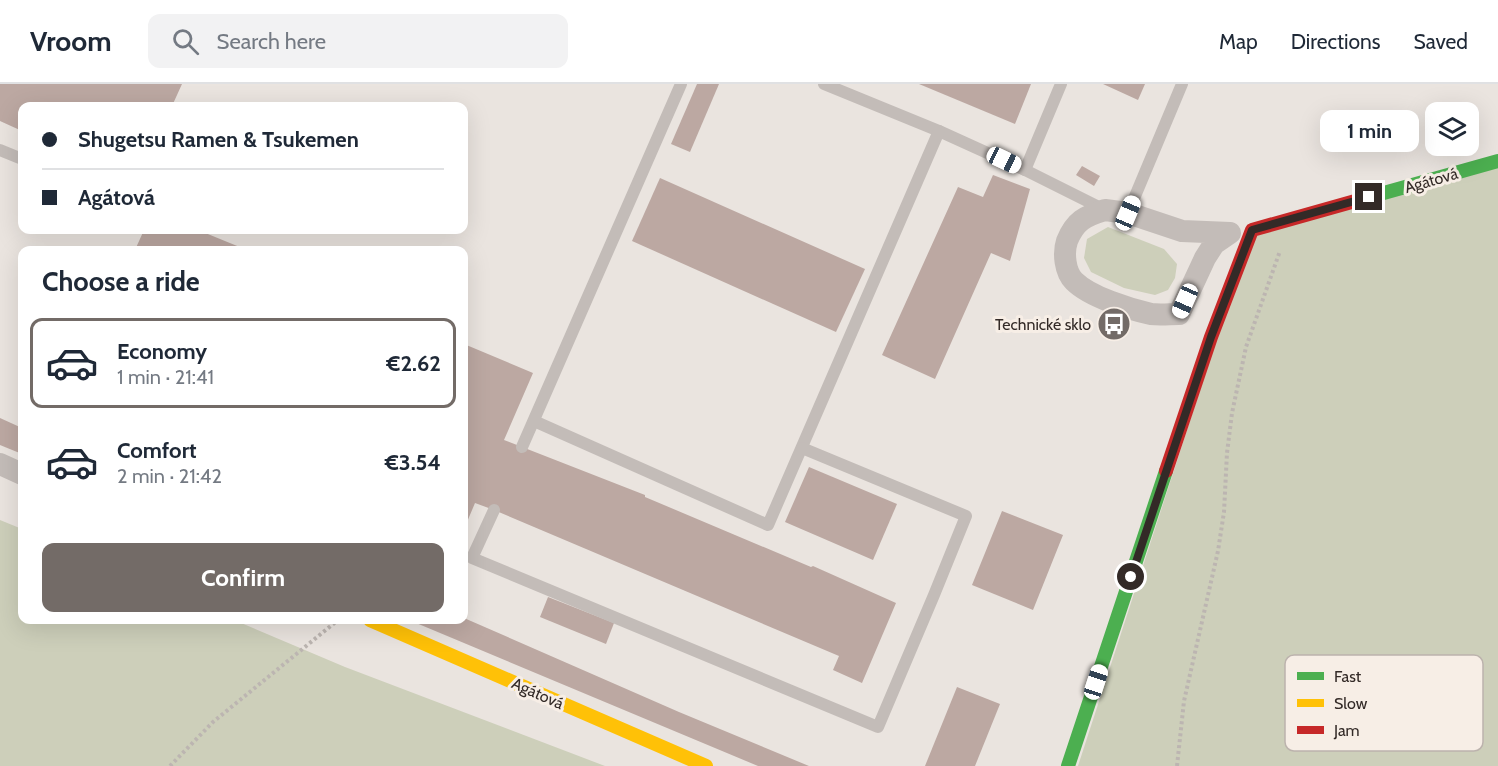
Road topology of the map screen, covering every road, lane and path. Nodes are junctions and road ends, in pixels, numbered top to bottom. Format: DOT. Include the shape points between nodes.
graph roads {
  1 [pos="681,84"];
  2 [pos="824,84"];
  3 [pos="1061,84"];
  4 [pos="1182,84"];
  5 [pos="939,130"];
  6 [pos="0,150"];
  7 [pos="18,157"];
  8 [pos="1498,161"];
  9 [pos="1025,170"];
  10 [pos="1104,210"];
  11 [pos="1128,213"];
  12 [pos="1283,221"];
  13 [pos="1241,231"];
  14 [pos="534,421"];
  15 [pos="522,447"];
  16 [pos="802,448"];
  17 [pos="0,464"];
  18 [pos="18,472"];
  19 [pos="494,510"];
  20 [pos="333,624"];
  21 [pos="379,624"];
  22 [pos="170,766"];
  23 [pos="706,766"];
  24 [pos="1068,766"];
  25 [pos="1177,766"];
  1 -- 14 [label="lane"];
  2 -- 5 [label="lane"];
  3 -- 9 [label="lane"];
  4 -- 11 [label="lane"];
  5 -- 9 [label="lane"];
  5 -- 16 [label="lane"];
  6 -- 7 [label="lane"];
  8 -- 12 [label="street, Agátová"];
  9 -- 10 [label="lane"];
  10 -- 11 [label="street"];
  10 -- 13 [label="street" via="1085,216 1072,229 1065,263 1072,280 1121,305 1153,314 1179,314 1214,244"];
  11 -- 13 [label="street" via="1182,231"];
  12 -- 13 [label="street, Agátová"];
  12 -- 25 [label="path" via="1280,254 1246,346 1232,413 1218,551 1184,701"];
  13 -- 24 [label="street" via="1211,337"];
  14 -- 15 [label="lane"];
  14 -- 16 [label="lane" via="768,525"];
  16 -- 19 [label="lane" via="966,516 878,727 472,558"];
  17 -- 18 [label="street"];
  20 -- 22 [label="path" via="213,722"];
  21 -- 23 [label="street, Agátová"];
}
